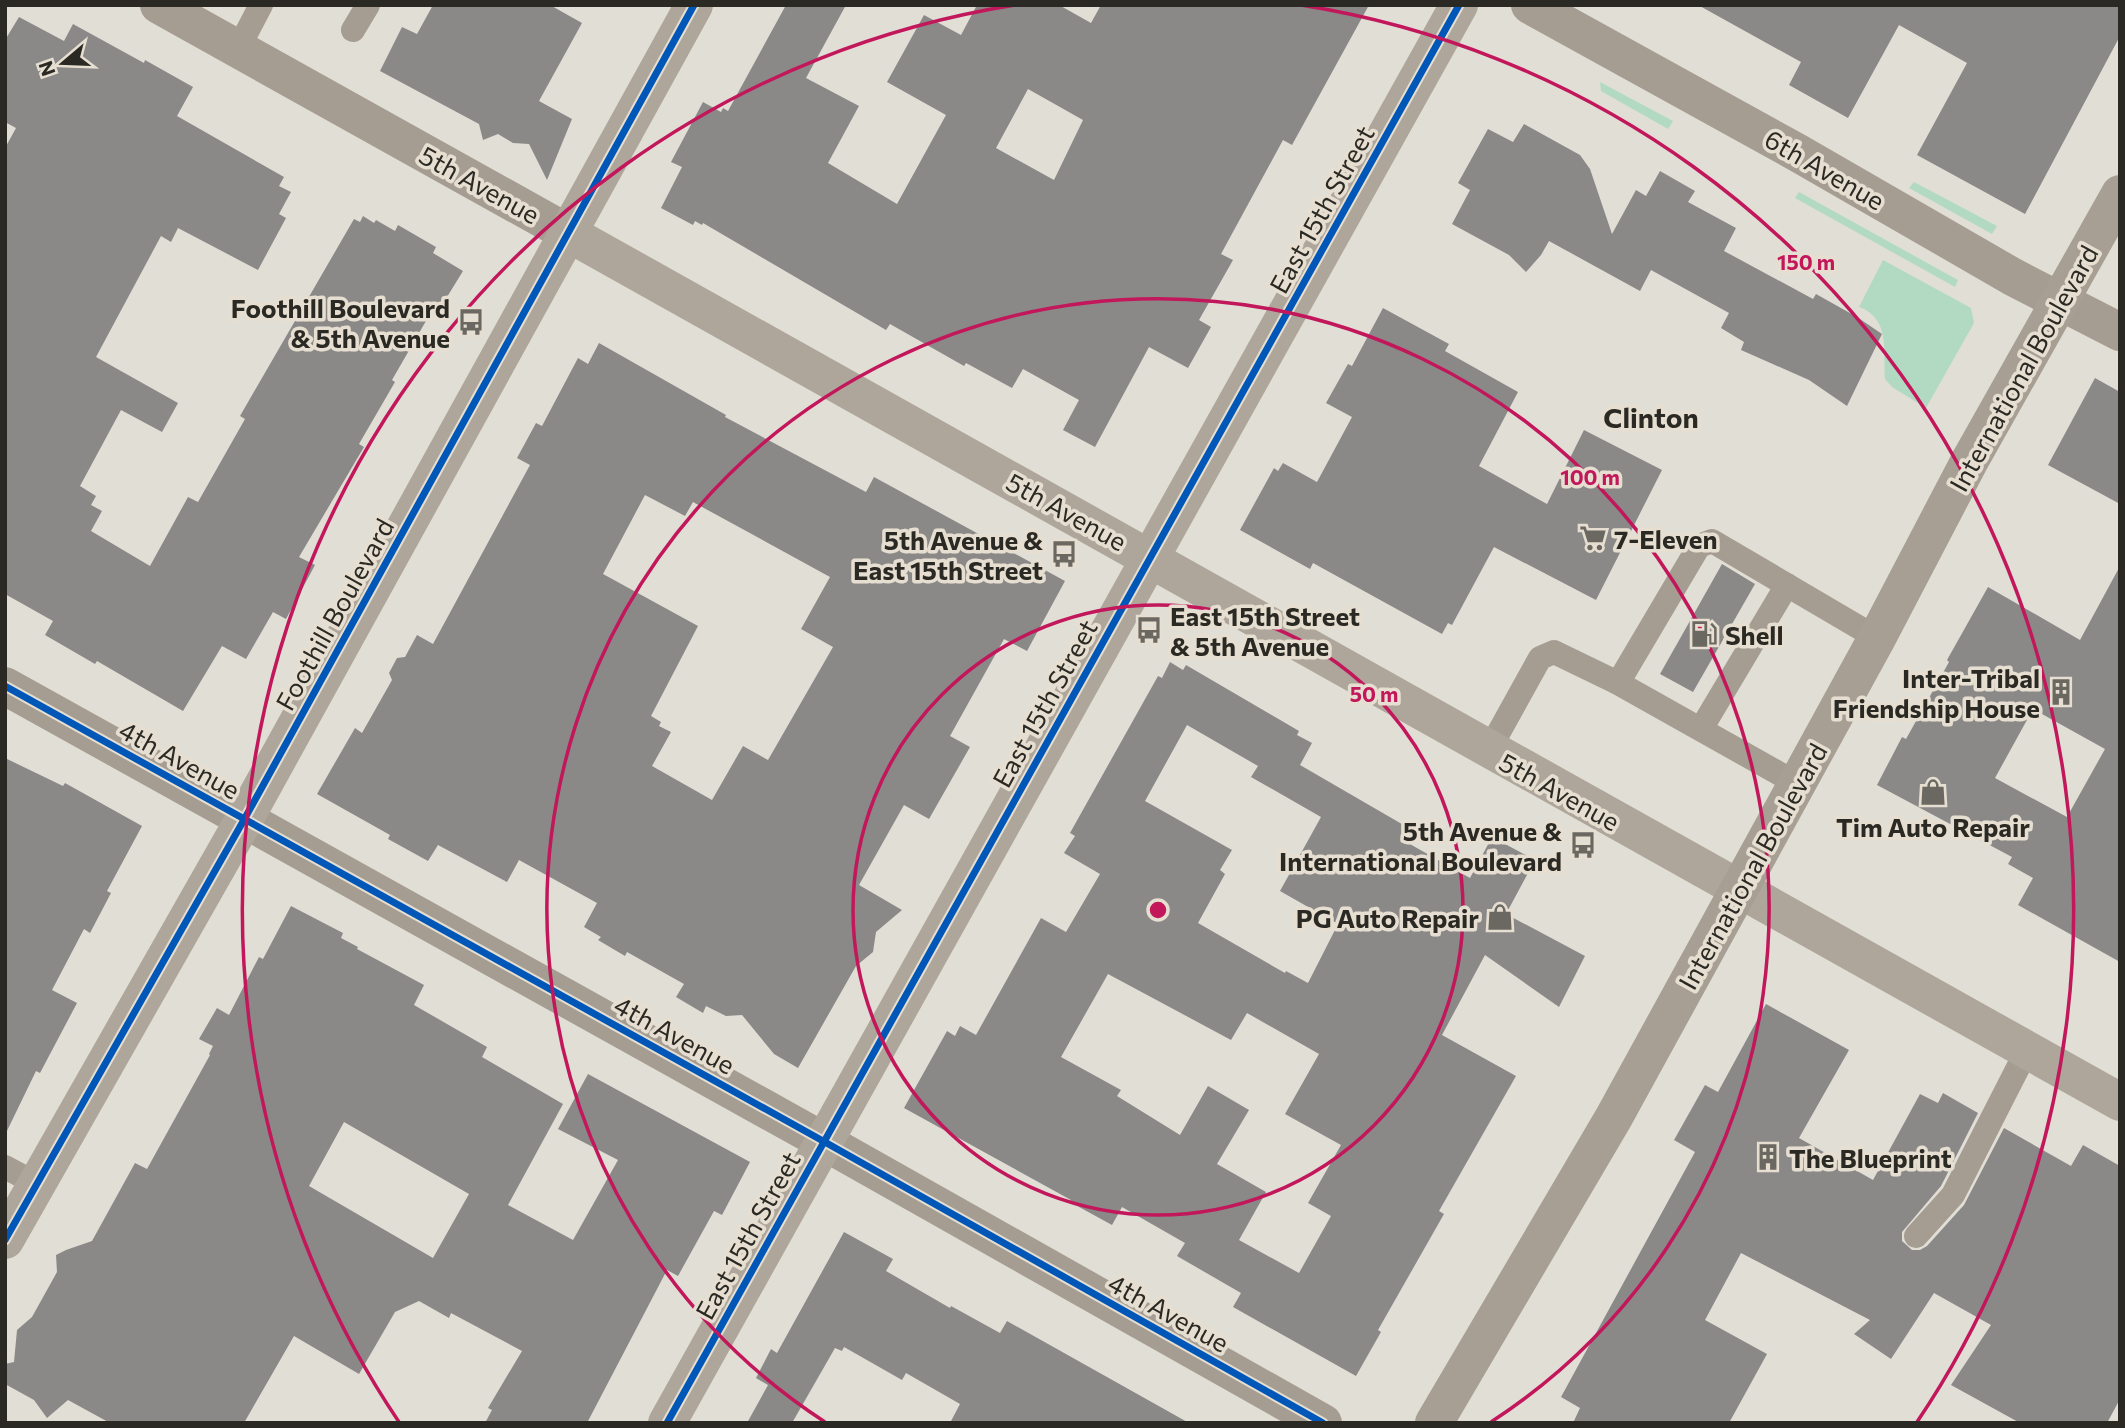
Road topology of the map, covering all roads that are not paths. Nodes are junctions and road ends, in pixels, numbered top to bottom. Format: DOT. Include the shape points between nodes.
graph roads {
  1 [pos="159,5"];
  2 [pos="261,5"];
  3 [pos="368,5"];
  4 [pos="694,5"];
  5 [pos="1459,5"];
  6 [pos="1530,5"];
  7 [pos="353,30"];
  8 [pos="238,49"];
  9 [pos="2120,194"];
  10 [pos="568,233"];
  11 [pos="2059,301"];
  12 [pos="2120,332"];
  13 [pos="1150,557"];
  14 [pos="1787,585"];
  15 [pos="1877,638"];
  16 [pos="1618,682"];
  17 [pos="5,686"];
  18 [pos="1701,729"];
  19 [pos="1489,750"];
  20 [pos="1796,783"];
  21 [pos="244,818"];
  22 [pos="1739,890"];
  23 [pos="2026,1050"];
  24 [pos="2120,1102"];
  25 [pos="823,1141"];
  26 [pos="21,1175"];
  27 [pos="1916,1236"];
  28 [pos="5,1240"];
  29 [pos="667,1423"];
  30 [pos="1323,1423"];
  31 [pos="1434,1423"];
  1 -- 8 [label="street, 5th Avenue"];
  2 -- 8 [label="lane"];
  3 -- 7 [label="lane"];
  4 -- 10 [label="main road, Foothill Boulevard"];
  5 -- 13 [label="main road, East 15th Street"];
  6 -- 11 [label="street, 6th Avenue"];
  8 -- 10 [label="street, 5th Avenue"];
  9 -- 11 [label="main road, International Boulevard"];
  10 -- 13 [label="main road, 5th Avenue"];
  10 -- 21 [label="main road, Foothill Boulevard"];
  11 -- 12 [label="street, 6th Avenue"];
  11 -- 15 [label="main road, International Boulevard"];
  13 -- 19 [label="main road, 5th Avenue"];
  13 -- 25 [label="main road, East 15th Street"];
  14 -- 15 [label="lane"];
  14 -- 16 [label="lane" via="1712,541 1699,546"];
  14 -- 18 [label="lane"];
  15 -- 20 [label="main road, International Boulevard"];
  16 -- 18 [label="lane"];
  16 -- 19 [label="lane" via="1554,652 1540,658"];
  17 -- 21 [label="street, 4th Avenue"];
  18 -- 20 [label="lane"];
  19 -- 22 [label="main road, 5th Avenue"];
  20 -- 22 [label="main road, International Boulevard"];
  21 -- 25 [label="street, 4th Avenue"];
  21 -- 26 [label="main road, Foothill Boulevard"];
  22 -- 23 [label="main road, 5th Avenue"];
  22 -- 31 [label="main road, International Boulevard" via="1614,1117"];
  23 -- 24 [label="main road, 5th Avenue"];
  23 -- 27 [label="lane" via="1953,1195"];
  25 -- 29 [label="main road, East 15th Street"];
  25 -- 30 [label="street, 4th Avenue"];
  26 -- 28 [label="main road, Foothill Boulevard"];
}
